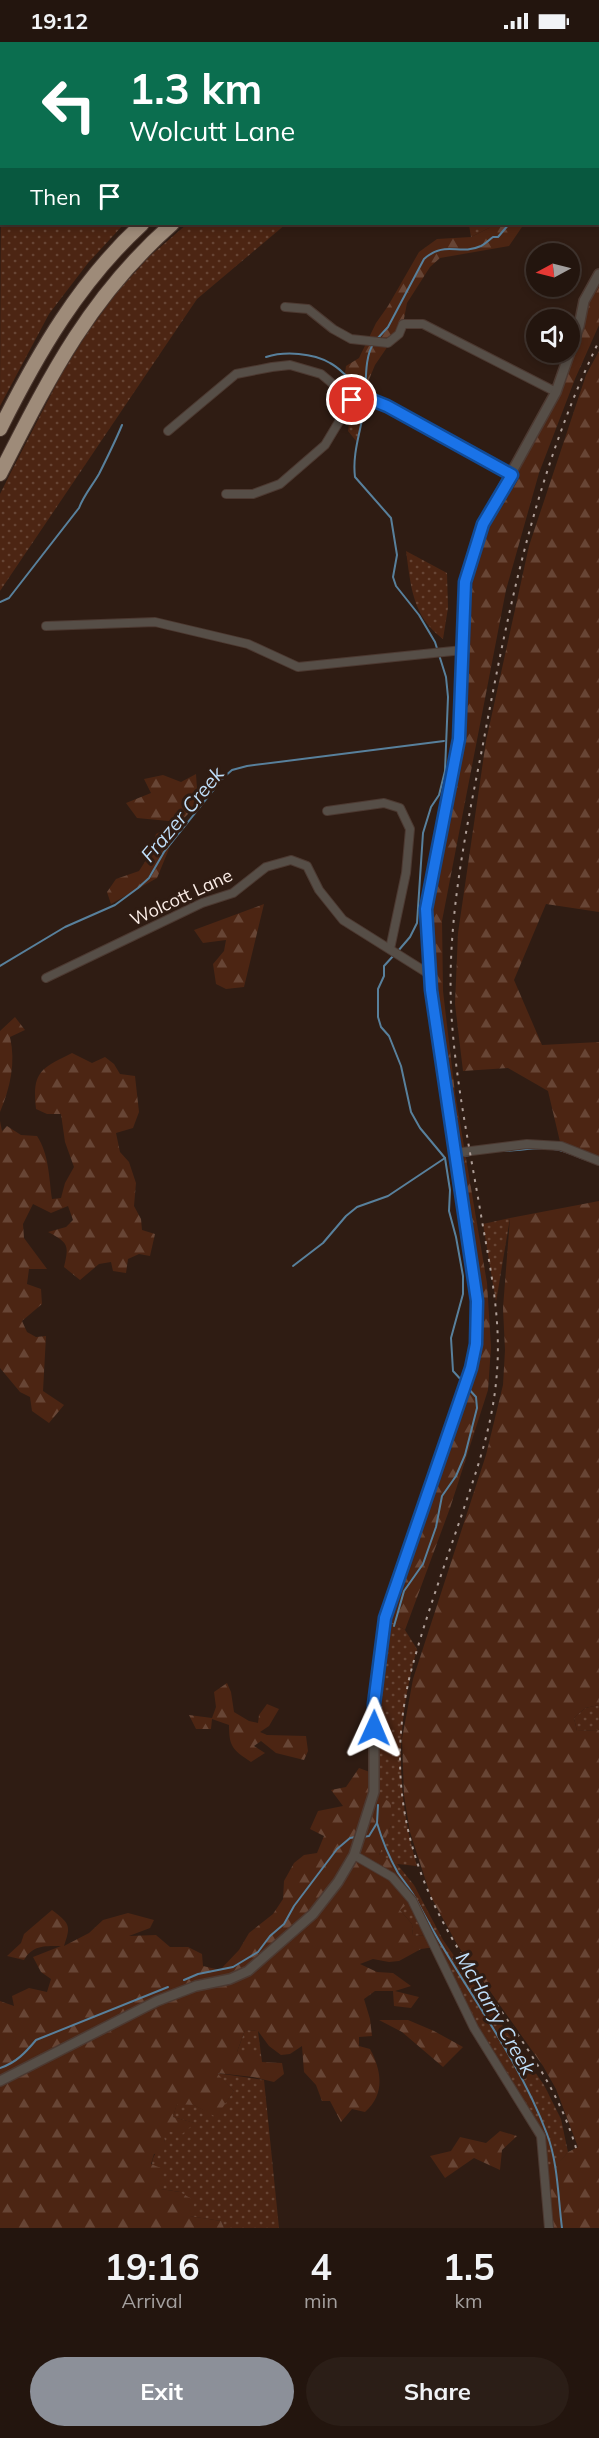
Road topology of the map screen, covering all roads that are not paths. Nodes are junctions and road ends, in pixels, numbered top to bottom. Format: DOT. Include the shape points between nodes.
graph roads {
  1 [pos="141,225"];
  2 [pos="171,225"];
  3 [pos="599,274"];
  4 [pos="285,307"];
  5 [pos="580,321"];
  6 [pos="566,363"];
  7 [pos="556,392"];
  8 [pos="352,400"];
  9 [pos="0,429"];
  10 [pos="168,431"];
  11 [pos="0,474"];
  12 [pos="512,475"];
  13 [pos="226,494"];
  14 [pos="46,626"];
  15 [pos="463,650"];
  16 [pos="327,811"];
  17 [pos="390,949"];
  18 [pos="429,974"];
  19 [pos="46,978"];
  20 [pos="455,1153"];
  21 [pos="599,1161"];
  22 [pos="354,1855"];
  23 [pos="0,2081"];
  24 [pos="549,2228"];
  1 -- 9 [label="highway" via="66,311 34,362"];
  2 -- 11 [label="highway" via="119,277 78,330"];
  3 -- 5 [label="street" via="584,301"];
  4 -- 7 [label="street" via="308,309 351,339 388,343 399,334 403,324 423,324"];
  6 -- 7 [label="street"];
  7 -- 12 [label="street"];
  8 -- 10 [label="street" via="321,374 290,365 272,367 236,374"];
  8 -- 12 [label="street" via="372,400"];
  8 -- 13 [label="street" via="325,445 280,484 253,494"];
  12 -- 15 [label="street" via="483,524 465,582"];
  14 -- 15 [label="street" via="155,622 248,645 298,667"];
  15 -- 18 [label="street" via="459,739 426,909"];
  16 -- 17 [label="street" via="384,804 400,808 410,829 406,873"];
  17 -- 18 [label="street, Wolcott Lane"];
  17 -- 19 [label="street, Wolcott Lane" via="343,920 319,890 307,866 291,860 266,867 233,893 202,903"];
  18 -- 20 [label="street"];
  20 -- 21 [label="street" via="527,1144 561,1146"];
  20 -- 22 [label="street" via="477,1301 476,1344 458,1408 385,1618 374,1704 374,1792"];
  22 -- 23 [label="street" via="313,1914 248,1971 157,2001"];
  22 -- 24 [label="street" via="392,1877 412,1900 474,2028 541,2136"];
}
